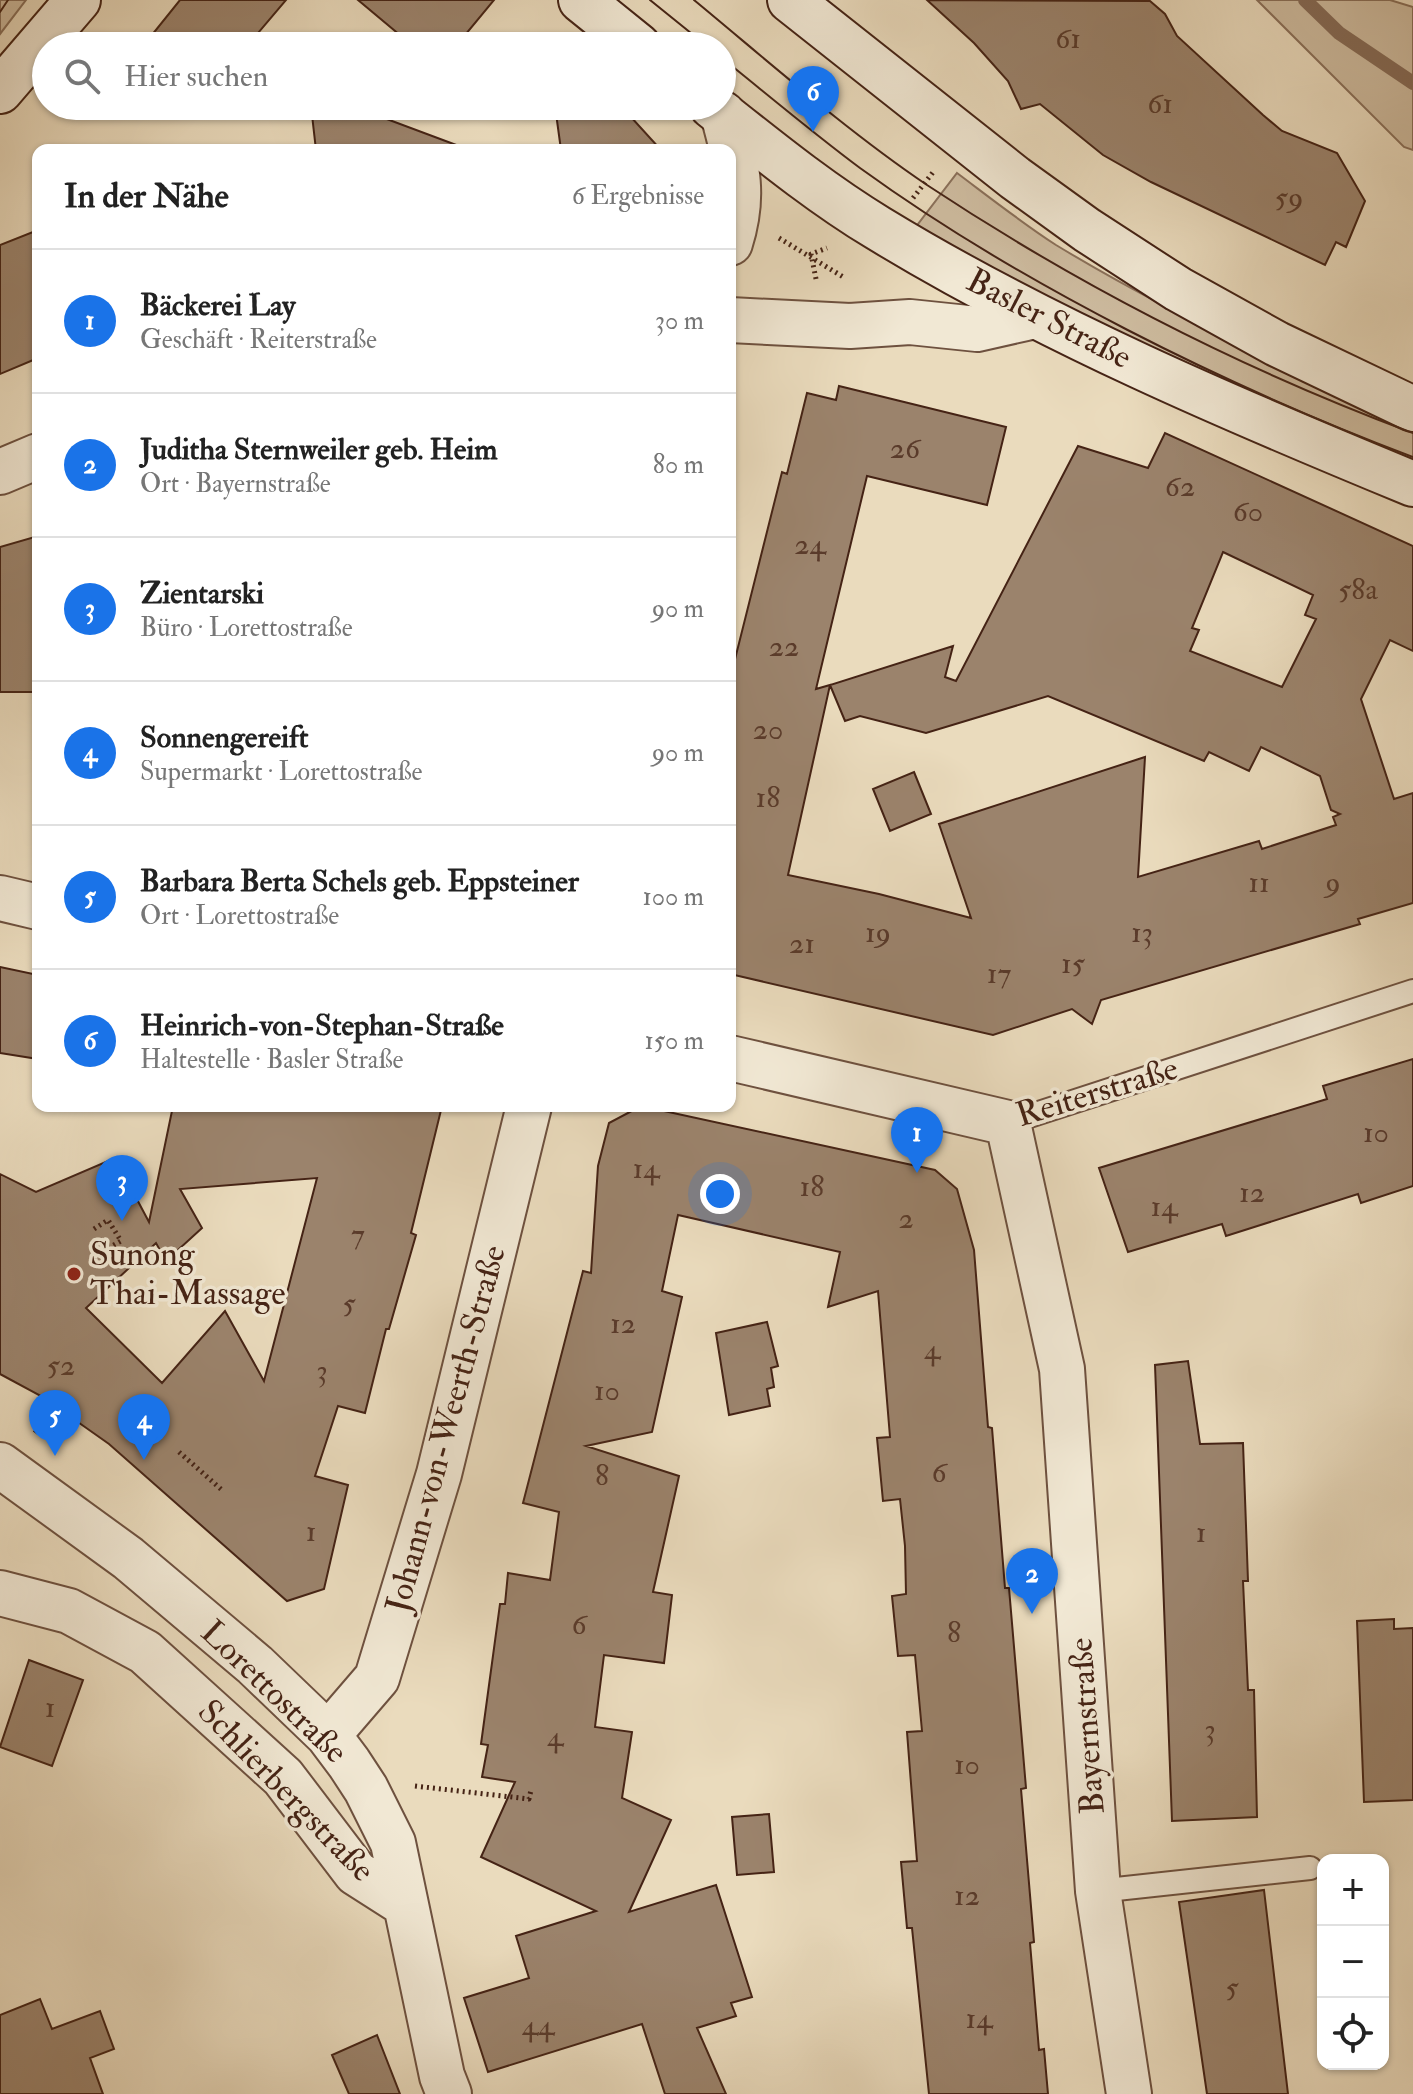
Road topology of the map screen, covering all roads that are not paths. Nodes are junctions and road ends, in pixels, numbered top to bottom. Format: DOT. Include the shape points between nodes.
graph roads {
  1 [pos="78,0"];
  2 [pos="581,0"];
  3 [pos="790,0"];
  4 [pos="51,32"];
  5 [pos="621,32"];
  6 [pos="32,54"];
  7 [pos="0,91"];
  8 [pos="720,120"];
  9 [pos="730,120"];
  10 [pos="728,144"];
  11 [pos="736,167"];
  12 [pos="736,213"];
  13 [pos="1035,316"];
  14 [pos="736,323"];
  15 [pos="1413,409"];
  16 [pos="32,459"];
  17 [pos="0,472"];
  18 [pos="1413,484"];
  19 [pos="0,898"];
  20 [pos="32,906"];
  21 [pos="1413,991"];
  22 [pos="736,1059"];
  23 [pos="528,1112"];
  24 [pos="1008,1123"];
  25 [pos="0,1465"];
  26 [pos="0,1593"];
  27 [pos="328,1735"];
  28 [pos="1310,1868"];
  29 [pos="1098,1891"];
  30 [pos="403,1903"];
  31 [pos="449,2094"];
  32 [pos="1129,2094"];
  1 -- 4 [label="street"];
  2 -- 5 [label="street"];
  3 -- 15 [label="street" via="1087,230 1277,344"];
  6 -- 7 [label="street"];
  8 -- 10 [label="street"];
  9 -- 13 [label="street, Basler Straße" via="876,228"];
  11 -- 12 [label="street"];
  13 -- 14 [label="street" via="977,329 910,322"];
  13 -- 18 [label="street, Basler Straße"];
  16 -- 17 [label="street"];
  19 -- 20 [label="street"];
  21 -- 24 [label="lane, Reiterstraße"];
  22 -- 24 [label="street, Reiterstraße"];
  23 -- 27 [label="street, Johann-von-Weerth-Straße" via="439,1474 377,1678"];
  24 -- 29 [label="street, Bayernstraße" via="1062,1369"];
  25 -- 27 [label="street, Lorettostraße" via="128,1558 255,1665"];
  26 -- 30 [label="street, Schlierbergstraße" via="69,1611 145,1652 283,1777 356,1873"];
  27 -- 30 [label="street, Lorettostraße" via="366,1789 393,1843"];
  28 -- 29 [label="lane"];
  29 -- 32 [label="street, Bayernstraße"];
  30 -- 31 [label="street, Lorettostraße"];
}
